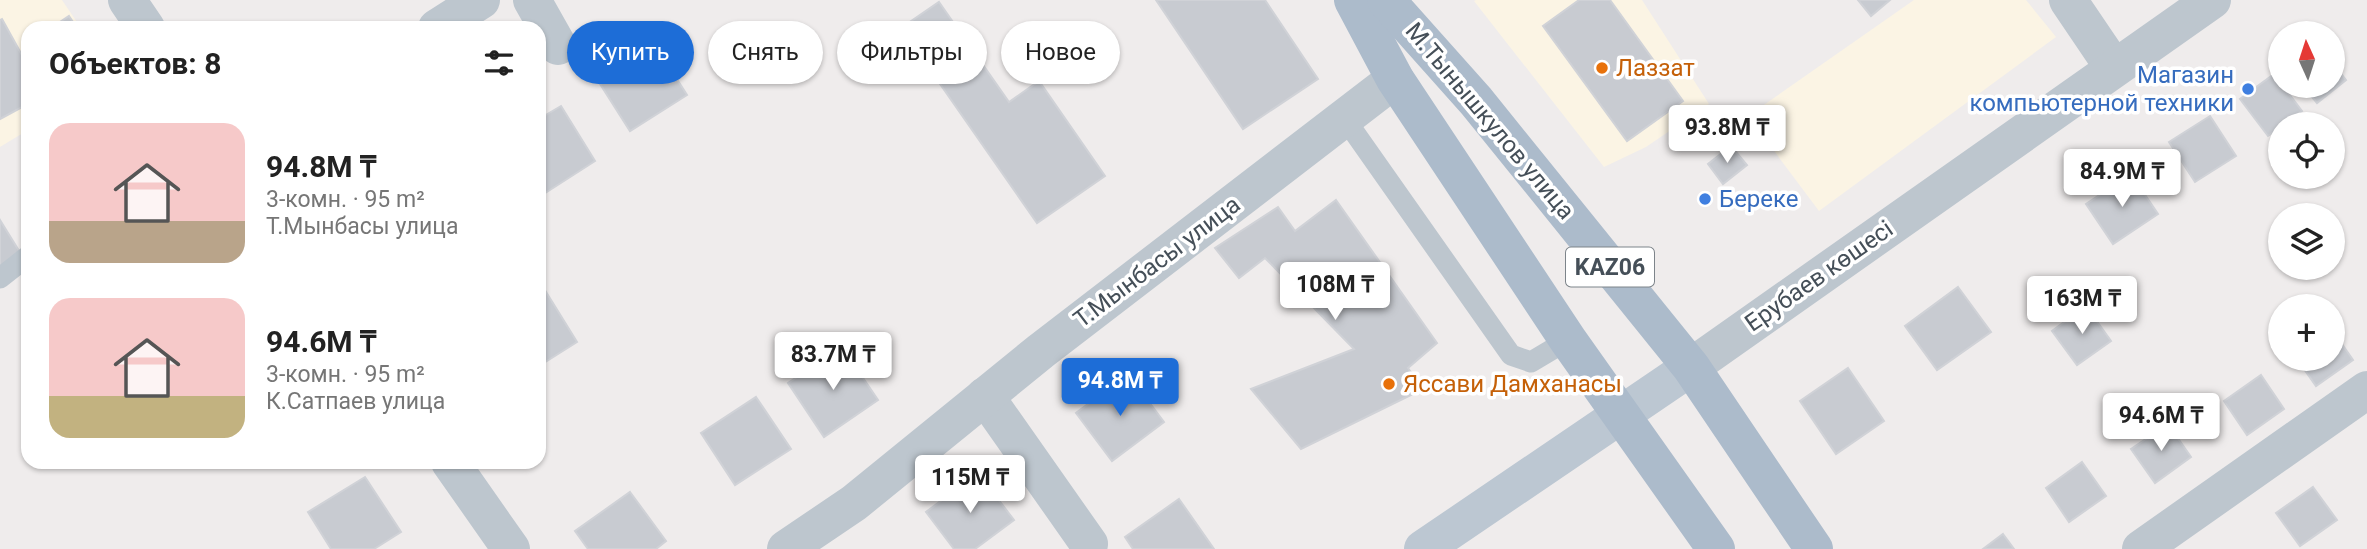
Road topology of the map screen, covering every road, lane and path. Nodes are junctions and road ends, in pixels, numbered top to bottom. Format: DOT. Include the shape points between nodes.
graph roads {
  1 [pos="127,0"];
  2 [pos="481,0"];
  3 [pos="532,0"];
  4 [pos="1353,0"];
  5 [pos="1386,0"];
  6 [pos="2068,0"];
  7 [pos="2213,0"];
  8 [pos="141,21"];
  9 [pos="448,21"];
  10 [pos="544,21"];
  11 [pos="546,25"];
  12 [pos="558,46"];
  13 [pos="2114,68"];
  14 [pos="1395,79"];
  15 [pos="1345,119"];
  16 [pos="21,262"];
  17 [pos="0,278"];
  18 [pos="1568,340"];
  19 [pos="1691,367"];
  20 [pos="2367,390"];
  21 [pos="985,396"];
  22 [pos="1621,414"];
  23 [pos="455,469"];
  24 [pos="511,549"];
  25 [pos="786,549"];
  26 [pos="1088,549"];
  27 [pos="1423,549"];
  28 [pos="1716,549"];
  29 [pos="1814,549"];
  30 [pos="2141,549"];
  1 -- 8 [label="street"];
  2 -- 9 [label="street"];
  3 -- 10 [label="street"];
  4 -- 14 [label="main road, М.Тынышкулов улица / KАZ06"];
  5 -- 19 [label="main road, М.Тынышкулов улица / KАZ06" via="1476,101"];
  6 -- 13 [label="street"];
  7 -- 13 [label="street, Ерубаев көшесі"];
  11 -- 12 [label="street"];
  13 -- 19 [label="street, Ерубаев көшесі"];
  14 -- 15 [label="street, Т.Мынбасы улица"];
  14 -- 18 [label="main road, М.Тынышкулов улица / KАZ06"];
  15 -- 18 [label="lane" via="1511,355 1531,362"];
  15 -- 21 [label="street, Т.Мынбасы улица"];
  16 -- 17 [label="lane"];
  18 -- 22 [label="main road, М.Тынышкулов улица / KАZ06"];
  19 -- 22 [label="main road, Ерубаев көшесі"];
  19 -- 29 [label="main road, М.Тынышкулов улица / KАZ06"];
  20 -- 30 [label="street"];
  21 -- 25 [label="street, Т.Мынбасы улица" via="854,503"];
  21 -- 26 [label="street" via="1089,544"];
  22 -- 27 [label="main road, Ерубаев көшесі"];
  22 -- 28 [label="main road, М.Тынышкулов улица / KАZ06"];
  23 -- 24 [label="street"];
}
